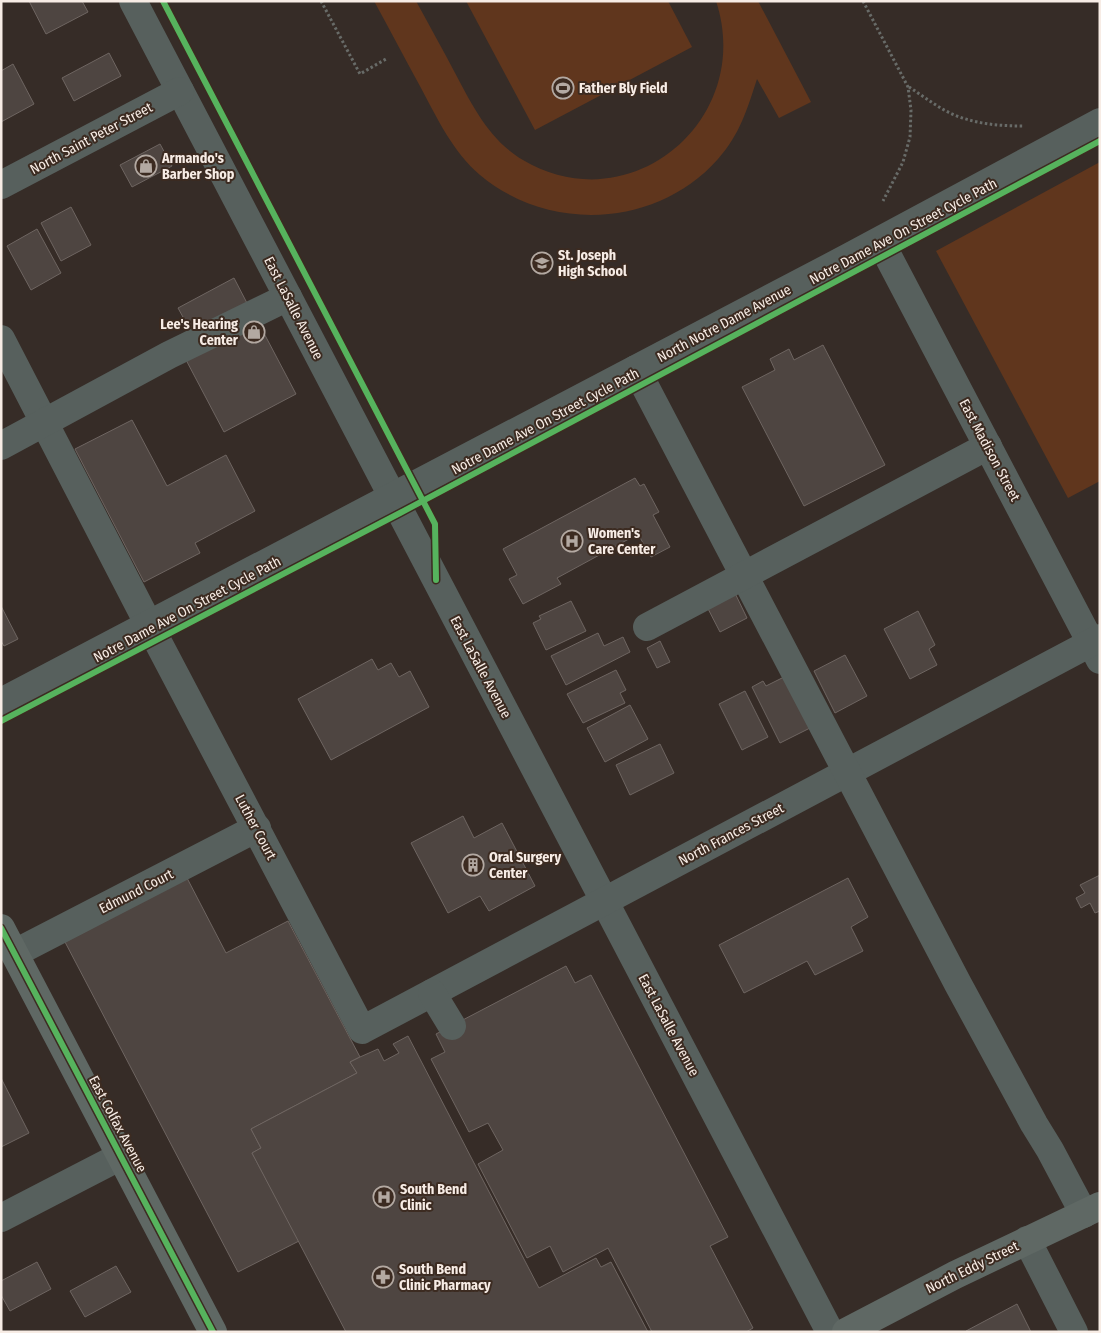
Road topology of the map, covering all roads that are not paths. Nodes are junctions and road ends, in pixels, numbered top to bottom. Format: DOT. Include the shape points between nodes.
graph roads {
  1 [pos="133,1"];
  2 [pos="180,92"];
  3 [pos="1100,122"];
  4 [pos="1,185"];
  5 [pos="880,240"];
  6 [pos="288,297"];
  7 [pos="1,339"];
  8 [pos="636,369"];
  9 [pos="45,422"];
  10 [pos="1,446"];
  11 [pos="988,446"];
  12 [pos="393,498"];
  13 [pos="744,575"];
  14 [pos="149,625"];
  15 [pos="647,627"];
  16 [pos="1097,647"];
  17 [pos="1,702"];
  18 [pos="848,772"];
  19 [pos="257,828"];
  20 [pos="604,902"];
  21 [pos="1,928"];
  22 [pos="15,953"];
  23 [pos="432,993"];
  24 [pos="452,1026"];
  25 [pos="362,1030"];
  26 [pos="121,1156"];
  27 [pos="1092,1210"];
  28 [pos="1,1218"];
  29 [pos="1027,1240"];
  30 [pos="213,1332"];
  31 [pos="830,1332"];
  32 [pos="846,1332"];
  33 [pos="1074,1332"];
  1 -- 2 [label="street, East LaSalle Avenue"];
  2 -- 4 [label="street, North Saint Peter Street"];
  2 -- 6 [label="street, East LaSalle Avenue"];
  3 -- 5 [label="street, North Notre Dame Avenue"];
  5 -- 8 [label="street, North Notre Dame Avenue"];
  5 -- 11 [label="street, East Madison Street"];
  6 -- 9 [label="street" via="169,355"];
  6 -- 12 [label="street, East LaSalle Avenue"];
  7 -- 9 [label="street, Luther Court"];
  8 -- 12 [label="street, North Notre Dame Avenue"];
  8 -- 13 [label="street"];
  9 -- 10 [label="street"];
  9 -- 14 [label="street, Luther Court"];
  11 -- 13 [label="street"];
  11 -- 16 [label="street, East Madison Street"];
  12 -- 14 [label="street, North Notre Dame Avenue"];
  12 -- 20 [label="street, East LaSalle Avenue"];
  13 -- 15 [label="street"];
  13 -- 18 [label="street"];
  14 -- 17 [label="street, North Notre Dame Avenue"];
  14 -- 19 [label="street, Luther Court"];
  16 -- 18 [label="street, North Frances Street"];
  18 -- 20 [label="street, North Frances Street"];
  18 -- 27 [label="street" via="1034,1124"];
  19 -- 22 [label="street, Edmund Court"];
  19 -- 25 [label="street, Luther Court"];
  20 -- 23 [label="street, North Frances Street"];
  20 -- 31 [label="street, East LaSalle Avenue"];
  21 -- 22 [label="main road, East Colfax Avenue"];
  22 -- 26 [label="main road, East Colfax Avenue"];
  23 -- 24 [label="street"];
  23 -- 25 [label="street, North Frances Street"];
  26 -- 28 [label="street"];
  26 -- 30 [label="main road, East Colfax Avenue"];
  27 -- 29 [label="main road, North Eddy Street"];
  29 -- 32 [label="main road, North Eddy Street"];
  29 -- 33 [label="street"];
}
